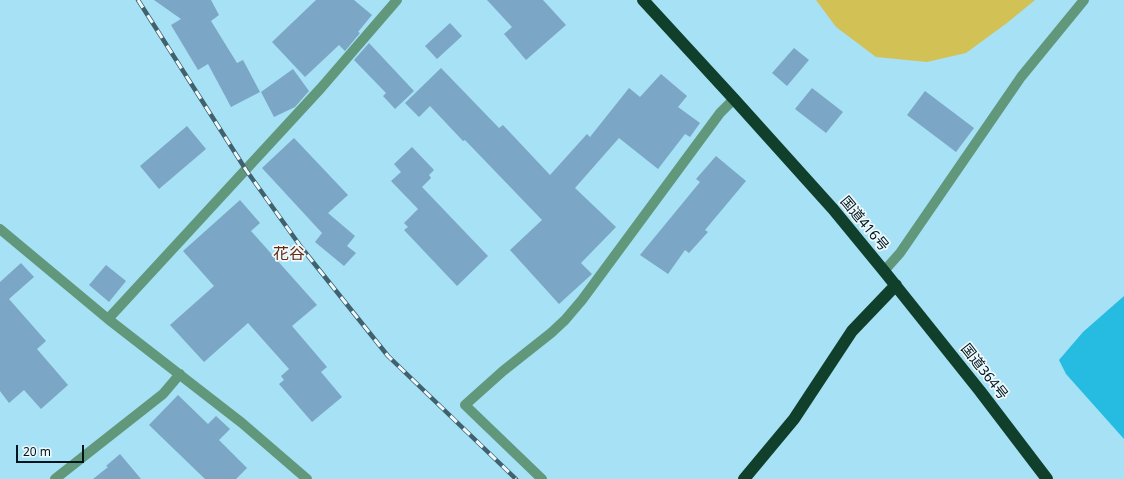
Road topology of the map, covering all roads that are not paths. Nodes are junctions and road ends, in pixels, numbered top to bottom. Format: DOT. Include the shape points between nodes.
graph roads {
  1 [pos="397,0"];
  2 [pos="643,0"];
  3 [pos="1084,0"];
  4 [pos="734,99"];
  5 [pos="0,229"];
  6 [pos="884,271"];
  7 [pos="896,285"];
  8 [pos="108,319"];
  9 [pos="180,374"];
  10 [pos="55,479"];
  11 [pos="307,479"];
  12 [pos="542,479"];
  13 [pos="744,479"];
  14 [pos="1047,479"];
  1 -- 8 [label="street" via="321,88"];
  2 -- 4 [label="highway, 国道416号"];
  3 -- 6 [label="street" via="1021,77 900,253"];
  4 -- 6 [label="highway, 国道416号" via="833,209"];
  4 -- 12 [label="street" via="720,113 565,320 465,405"];
  5 -- 8 [label="street"];
  6 -- 7 [label="highway, 国道416号"];
  7 -- 13 [label="highway" via="852,331 794,420"];
  7 -- 14 [label="highway, 国道364号"];
  8 -- 9 [label="street"];
  9 -- 10 [label="street" via="163,394"];
  9 -- 11 [label="street"];
}
